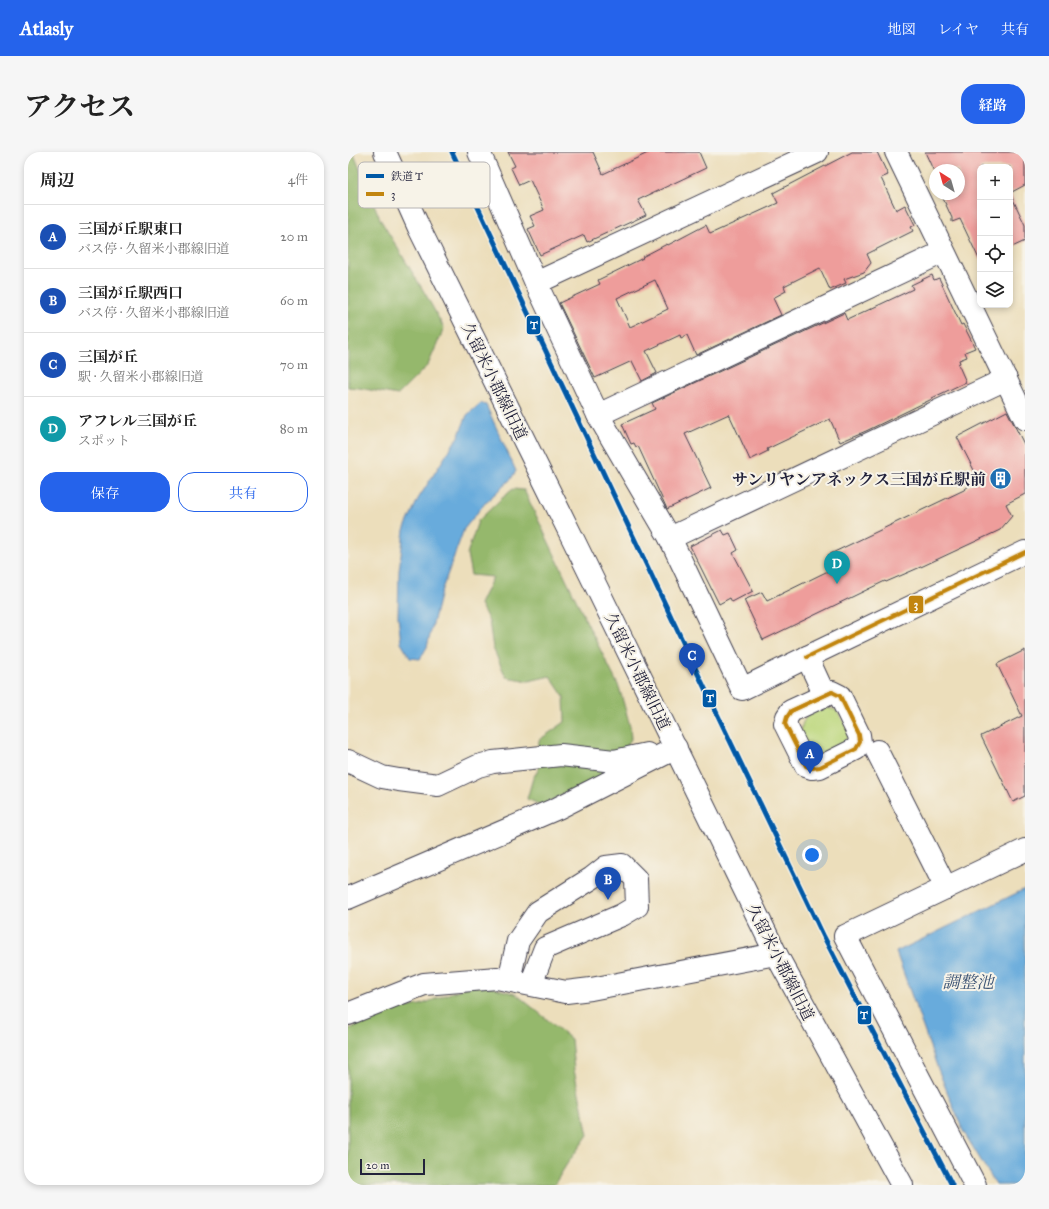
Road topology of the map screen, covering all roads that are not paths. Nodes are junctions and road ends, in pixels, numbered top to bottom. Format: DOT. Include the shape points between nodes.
graph roads {
  1 [pos="385,152"];
  2 [pos="480,152"];
  3 [pos="787,152"];
  4 [pos="817,152"];
  5 [pos="896,152"];
  6 [pos="389,162"];
  7 [pos="484,162"];
  8 [pos="490,176"];
  9 [pos="410,208"];
  10 [pos="943,252"];
  11 [pos="534,280"];
  12 [pos="1006,379"];
  13 [pos="598,415"];
  14 [pos="1025,419"];
  15 [pos="670,538"];
  16 [pos="1025,552"];
  17 [pos="806,657"];
  18 [pos="825,696"];
  19 [pos="676,748"];
  20 [pos="877,751"];
  21 [pos="348,761"];
  22 [pos="1025,850"];
  23 [pos="946,888"];
  24 [pos="348,898"];
  25 [pos="776,954"];
  26 [pos="510,980"];
  27 [pos="531,984"];
  28 [pos="348,1014"];
  29 [pos="902,1185"];
  30 [pos="975,1185"];
  1 -- 6 [label="street, 久留米小郡線旧道"];
  2 -- 7 [label="street"];
  3 -- 11 [label="street"];
  4 -- 11 [label="street"];
  5 -- 10 [label="street"];
  8 -- 11 [label="street"];
  9 -- 19 [label="street, 久留米小郡線旧道"];
  10 -- 12 [label="street"];
  10 -- 13 [label="street"];
  11 -- 13 [label="street"];
  12 -- 14 [label="street"];
  12 -- 15 [label="street"];
  13 -- 15 [label="street"];
  15 -- 17 [label="street" via="742,689"];
  16 -- 17 [label="street"];
  17 -- 18 [label="street"];
  19 -- 21 [label="street" via="614,762 561,755 494,762 478,766 438,785 382,777"];
  19 -- 24 [label="street" via="558,808"];
  19 -- 25 [label="street, 久留米小郡線旧道"];
  20 -- 23 [label="street"];
  22 -- 23 [label="street"];
  23 -- 30 [label="street" via="846,936"];
  25 -- 27 [label="street" via="591,989 566,992"];
  25 -- 29 [label="street, 久留米小郡線旧道"];
  26 -- 27 [label="street"];
  26 -- 27 [label="street" via="518,941 538,912 606,867 622,865 636,879 637,906 545,948"];
  26 -- 28 [label="street" via="497,978 424,984"];
}
